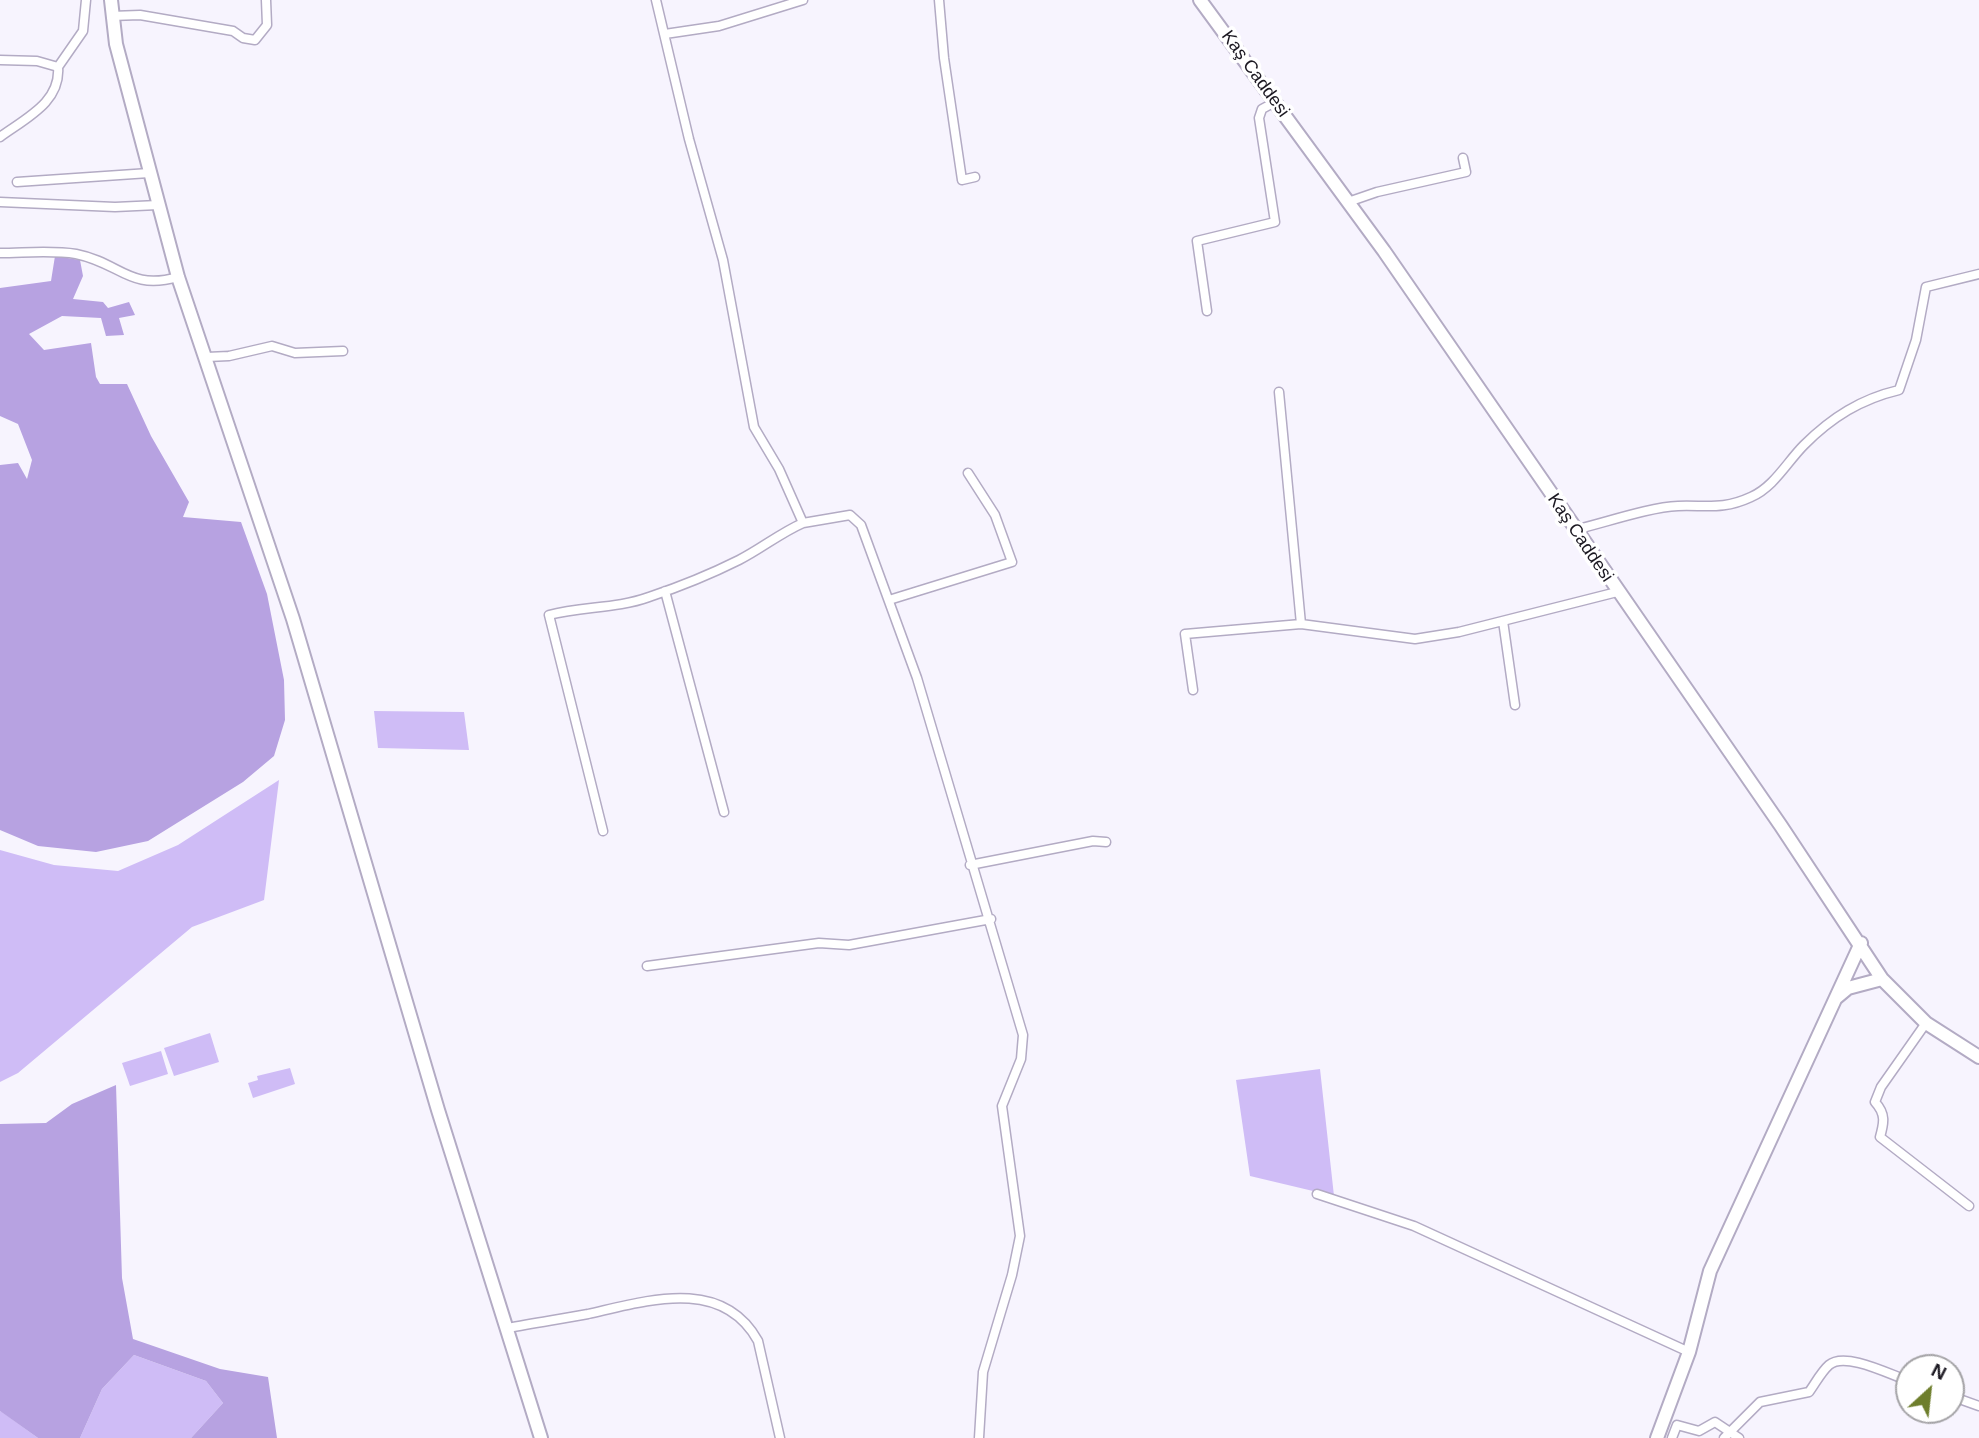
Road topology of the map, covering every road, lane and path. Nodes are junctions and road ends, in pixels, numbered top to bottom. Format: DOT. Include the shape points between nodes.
graph roads {
  1 [pos="86,0"];
  2 [pos="111,0"];
  3 [pos="266,0"];
  4 [pos="656,0"];
  5 [pos="803,0"];
  6 [pos="939,0"];
  7 [pos="1200,0"];
  8 [pos="111,16"];
  9 [pos="665,34"];
  10 [pos="0,60"];
  11 [pos="58,67"];
  12 [pos="1275,102"];
  13 [pos="0,136"];
  14 [pos="1463,158"];
  15 [pos="149,173"];
  16 [pos="975,177"];
  17 [pos="17,182"];
  18 [pos="0,202"];
  19 [pos="1348,202"];
  20 [pos="158,205"];
  21 [pos="0,253"];
  22 [pos="1979,274"];
  23 [pos="178,277"];
  24 [pos="1207,311"];
  25 [pos="342,351"];
  26 [pos="206,357"];
  27 [pos="1279,392"];
  28 [pos="968,473"];
  29 [pos="803,523"];
  30 [pos="1574,530"];
  31 [pos="665,591"];
  32 [pos="1617,592"];
  33 [pos="889,600"];
  34 [pos="1503,621"];
  35 [pos="1301,624"];
  36 [pos="1193,690"];
  37 [pos="1515,705"];
  38 [pos="724,812"];
  39 [pos="603,831"];
  40 [pos="1106,842"];
  41 [pos="970,864"];
  42 [pos="991,919"];
  43 [pos="1861,943"];
  44 [pos="647,966"];
  45 [pos="1882,979"];
  46 [pos="1833,1001"];
  47 [pos="1926,1023"];
  48 [pos="1979,1057"];
  49 [pos="1317,1194"];
  50 [pos="1969,1206"];
  51 [pos="508,1328"];
  52 [pos="1689,1352"];
  53 [pos="1895,1376"];
  54 [pos="1726,1435"];
  55 [pos="541,1438"];
  56 [pos="780,1438"];
  57 [pos="979,1438"];
  58 [pos="1657,1438"];
  59 [pos="1672,1438"];
  60 [pos="1739,1438"];
  1 -- 11 [label="street" via="83,31"];
  2 -- 8 [label="street"];
  3 -- 8 [label="street" via="267,25 255,40 186,22"];
  4 -- 9 [label="street"];
  5 -- 9 [label="street" via="719,26"];
  6 -- 16 [label="street" via="962,180"];
  7 -- 12 [label="street, Kaş Caddesi"];
  8 -- 15 [label="street"];
  9 -- 29 [label="street" via="723,260 754,427"];
  10 -- 11 [label="street"];
  11 -- 13 [label="street" via="59,82 50,99"];
  12 -- 19 [label="street, Kaş Caddesi"];
  12 -- 24 [label="street" via="1262,109 1259,118 1275,222 1197,241"];
  14 -- 19 [label="street" via="1465,172"];
  15 -- 17 [label="street"];
  15 -- 20 [label="street"];
  18 -- 20 [label="street"];
  19 -- 30 [label="street, Kaş Caddesi"];
  20 -- 23 [label="street"];
  21 -- 23 [label="street" via="73,253 155,284"];
  22 -- 30 [label="street" via="1926,287 1916,340 1899,390 1866,398 1838,415 1753,496 1708,509 1677,506"];
  23 -- 26 [label="street"];
  25 -- 26 [label="street" via="295,353 272,346"];
  26 -- 51 [label="street" via="293,619 438,1110"];
  27 -- 35 [label="street"];
  28 -- 33 [label="street" via="995,515 1012,562"];
  29 -- 31 [label="street" via="740,560"];
  29 -- 33 [label="street" via="850,515 861,525"];
  30 -- 32 [label="street, Kaş Caddesi"];
  31 -- 38 [label="street"];
  31 -- 39 [label="street" via="602,609 549,615"];
  32 -- 34 [label="street"];
  32 -- 43 [label="street, Kaş Caddesi"];
  33 -- 41 [label="street" via="917,678"];
  34 -- 35 [label="street" via="1415,639"];
  34 -- 37 [label="street"];
  35 -- 36 [label="street" via="1185,634"];
  40 -- 41 [label="street"];
  41 -- 42 [label="street"];
  42 -- 44 [label="street" via="849,945 819,943"];
  42 -- 57 [label="street" via="1023,1035 1021,1059 1002,1106 1020,1236 982,1372"];
  43 -- 45 [label="street, Kaş Caddesi"];
  43 -- 46 [label="street"];
  45 -- 46 [label="street" via="1848,988"];
  45 -- 47 [label="street, Kaş Caddesi"];
  46 -- 52 [label="street" via="1710,1271"];
  47 -- 48 [label="street, Kaş Caddesi"];
  47 -- 50 [label="street" via="1875,1102 1884,1121 1881,1137"];
  49 -- 52 [label="street" via="1414,1226"];
  51 -- 55 [label="street"];
  51 -- 56 [label="street" via="665,1297 705,1299 731,1310 751,1328"];
  52 -- 58 [label="street"];
  53 -- 54 [label="street" via="1840,1360 1829,1364 1809,1392 1760,1402"];
  54 -- 59 [label="street" via="1715,1422 1699,1431 1677,1425"];
  54 -- 60 [label="street"];
}
